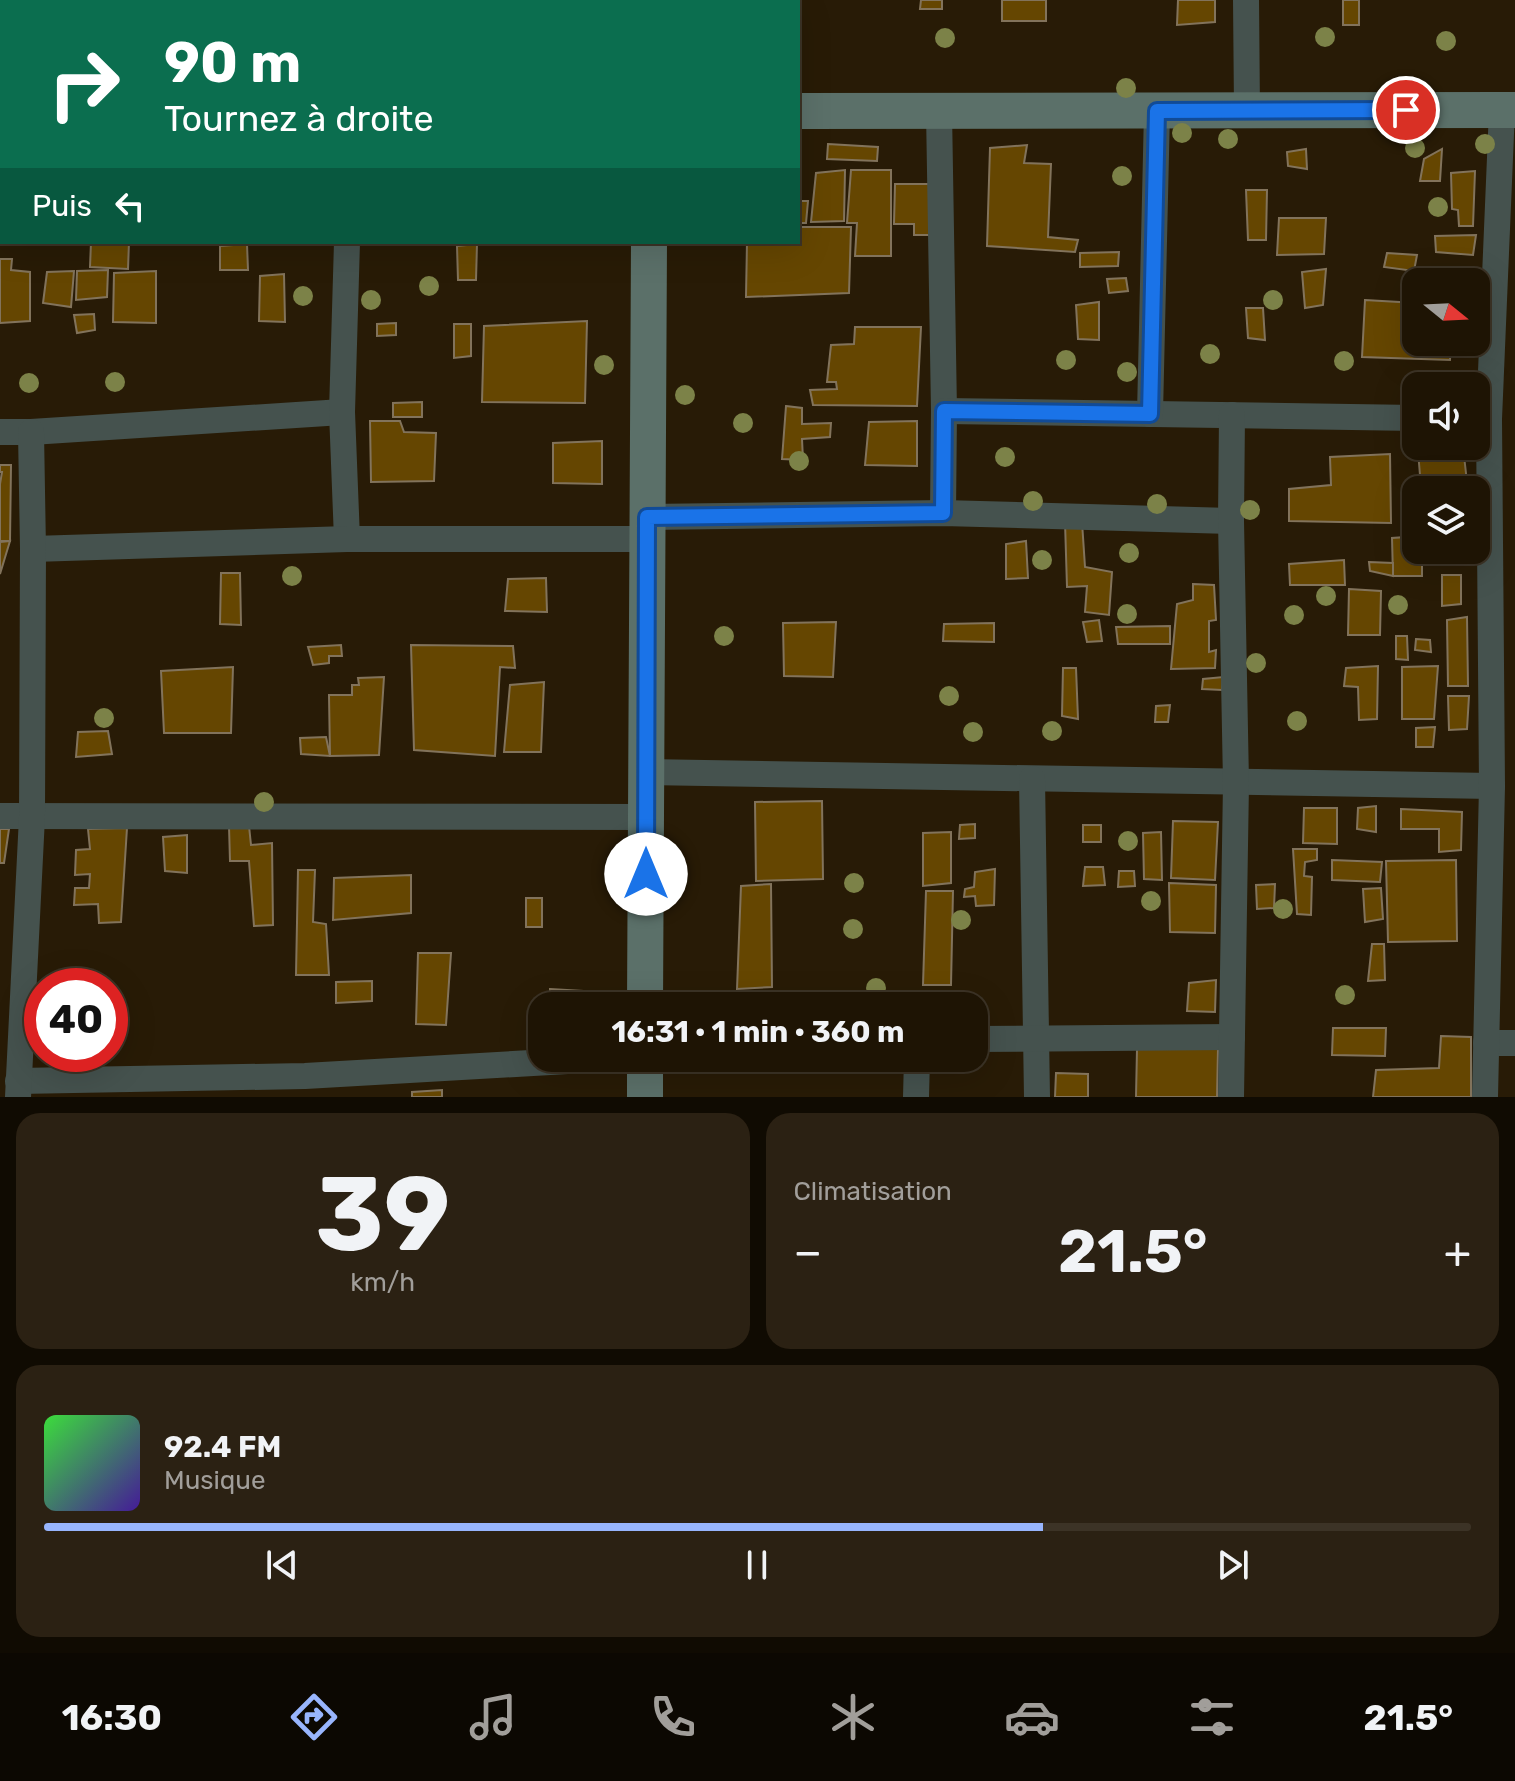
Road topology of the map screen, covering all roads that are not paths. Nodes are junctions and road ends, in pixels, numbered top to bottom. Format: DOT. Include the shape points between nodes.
graph roads {
  1 [pos="1246,0"];
  2 [pos="1247,110"];
  3 [pos="1508,110"];
  4 [pos="800,111"];
  5 [pos="939,111"];
  6 [pos="1157,111"];
  7 [pos="347,244"];
  8 [pos="649,244"];
  9 [pos="944,411"];
  10 [pos="342,412"];
  11 [pos="1150,414"];
  12 [pos="1232,415"];
  13 [pos="1402,418"];
  14 [pos="1493,419"];
  15 [pos="0,432"];
  16 [pos="31,432"];
  17 [pos="943,513"];
  18 [pos="1231,521"];
  19 [pos="647,528"];
  20 [pos="347,539"];
  21 [pos="33,549"];
  22 [pos="646,772"];
  23 [pos="1032,779"];
  24 [pos="1236,783"];
  25 [pos="1492,786"];
  26 [pos="0,816"];
  27 [pos="32,817"];
  28 [pos="646,817"];
  29 [pos="645,992"];
  30 [pos="1232,1037"];
  31 [pos="988,1039"];
  32 [pos="1037,1039"];
  33 [pos="1486,1043"];
  34 [pos="1515,1043"];
  35 [pos="528,1066"];
  36 [pos="645,1072"];
  37 [pos="917,1072"];
  38 [pos="305,1086"];
  39 [pos="18,1089"];
  40 [pos="645,1097"];
  41 [pos="916,1097"];
  42 [pos="1037,1097"];
  43 [pos="1231,1097"];
  44 [pos="1485,1097"];
  1 -- 2 [label="street"];
  2 -- 3 [label="street"];
  2 -- 6 [label="street"];
  3 -- 14 [label="street"];
  4 -- 5 [label="street"];
  5 -- 6 [label="street"];
  5 -- 9 [label="street"];
  6 -- 11 [label="street"];
  7 -- 10 [label="street"];
  8 -- 19 [label="street"];
  9 -- 11 [label="street"];
  9 -- 17 [label="street"];
  10 -- 16 [label="street"];
  10 -- 20 [label="street"];
  11 -- 12 [label="street"];
  12 -- 13 [label="street"];
  12 -- 18 [label="street"];
  14 -- 25 [label="street"];
  15 -- 16 [label="street"];
  16 -- 21 [label="street"];
  17 -- 18 [label="street"];
  17 -- 19 [label="street"];
  18 -- 24 [label="street"];
  19 -- 20 [label="street"];
  19 -- 22 [label="street"];
  20 -- 21 [label="street"];
  21 -- 27 [label="street"];
  22 -- 23 [label="street"];
  22 -- 28 [label="street"];
  23 -- 24 [label="street"];
  23 -- 32 [label="street"];
  24 -- 25 [label="street"];
  24 -- 30 [label="street"];
  25 -- 33 [label="street"];
  26 -- 27 [label="street"];
  27 -- 28 [label="street"];
  27 -- 39 [label="street"];
  28 -- 29 [label="street"];
  30 -- 32 [label="street"];
  30 -- 43 [label="street"];
  31 -- 32 [label="street"];
  32 -- 42 [label="street"];
  33 -- 34 [label="street"];
  33 -- 44 [label="street"];
  35 -- 38 [label="street"];
  36 -- 40 [label="street"];
  37 -- 41 [label="street"];
  38 -- 39 [label="street"];
}
